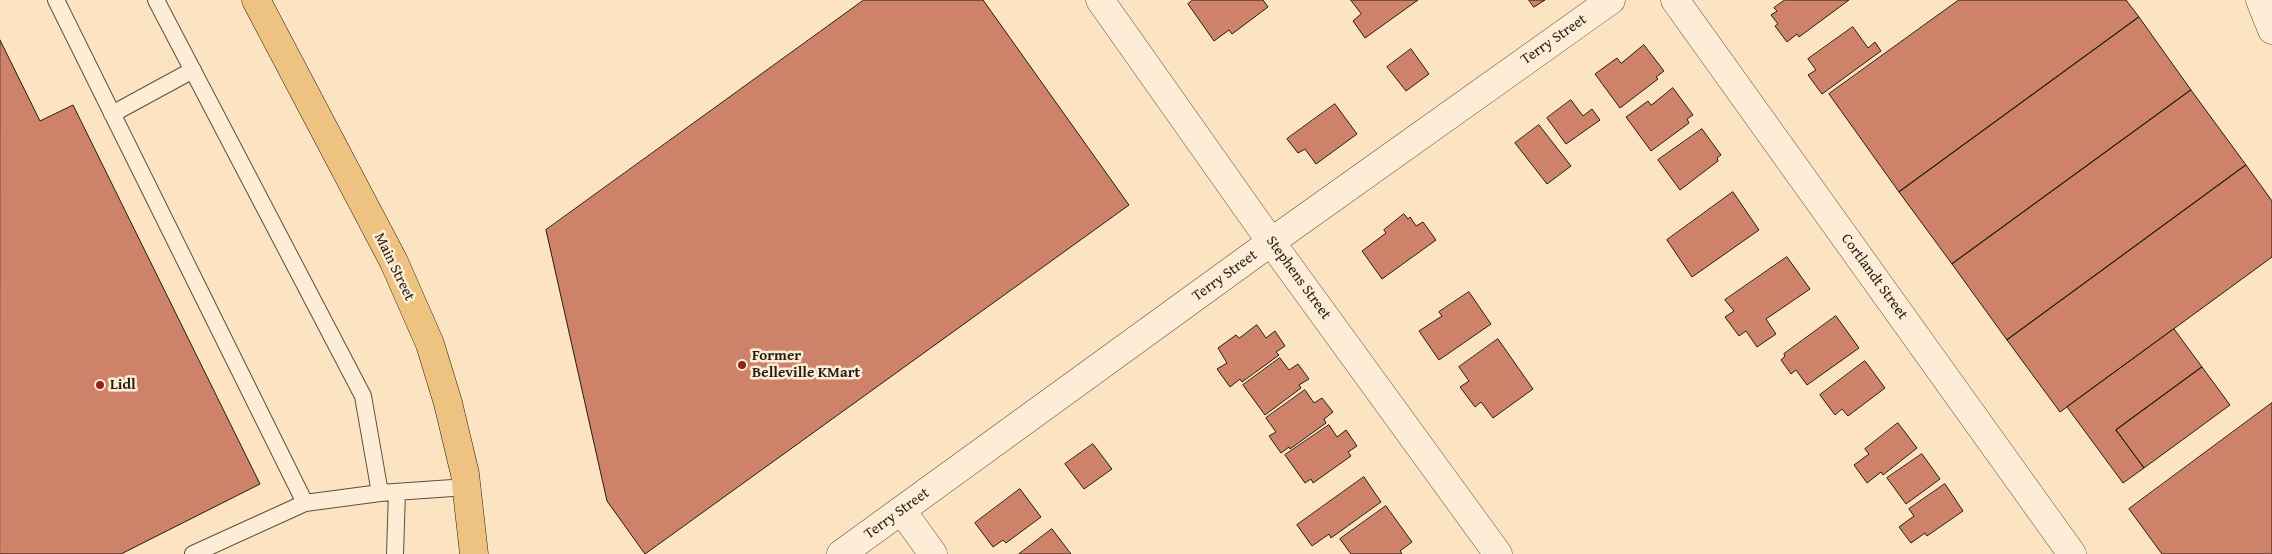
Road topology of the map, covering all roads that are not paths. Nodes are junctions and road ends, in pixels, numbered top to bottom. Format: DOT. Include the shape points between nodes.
graph roads {
  1 [pos="56,0"];
  2 [pos="156,0"];
  3 [pos="256,0"];
  4 [pos="1100,0"];
  5 [pos="1611,0"];
  6 [pos="2260,0"];
  7 [pos="1680,2"];
  8 [pos="2272,30"];
  9 [pos="193,70"];
  10 [pos="112,114"];
  11 [pos="1271,242"];
  12 [pos="467,487"];
  13 [pos="397,492"];
  14 [pos="380,493"];
  15 [pos="305,503"];
  16 [pos="902,511"];
  17 [pos="193,554"];
  18 [pos="395,554"];
  19 [pos="474,554"];
  20 [pos="841,554"];
  21 [pos="933,554"];
  22 [pos="1498,554"];
  23 [pos="2072,554"];
  1 -- 10 [label="lane"];
  2 -- 9 [label="lane"];
  3 -- 12 [label="main road, Main Street" via="394,262 430,344 448,403"];
  4 -- 11 [label="street, Stephens Street"];
  5 -- 11 [label="street, Terry Street"];
  6 -- 8 [label="street"];
  7 -- 23 [label="street, Cortlandt Street"];
  9 -- 10 [label="lane"];
  9 -- 14 [label="lane" via="363,396"];
  10 -- 15 [label="lane"];
  11 -- 16 [label="street, Terry Street"];
  11 -- 22 [label="street, Stephens Street"];
  12 -- 13 [label="lane"];
  12 -- 19 [label="main road, Main Street"];
  13 -- 14 [label="lane"];
  13 -- 18 [label="lane"];
  14 -- 15 [label="lane"];
  15 -- 17 [label="lane"];
  16 -- 20 [label="street, Terry Street"];
  16 -- 21 [label="street"];
}
